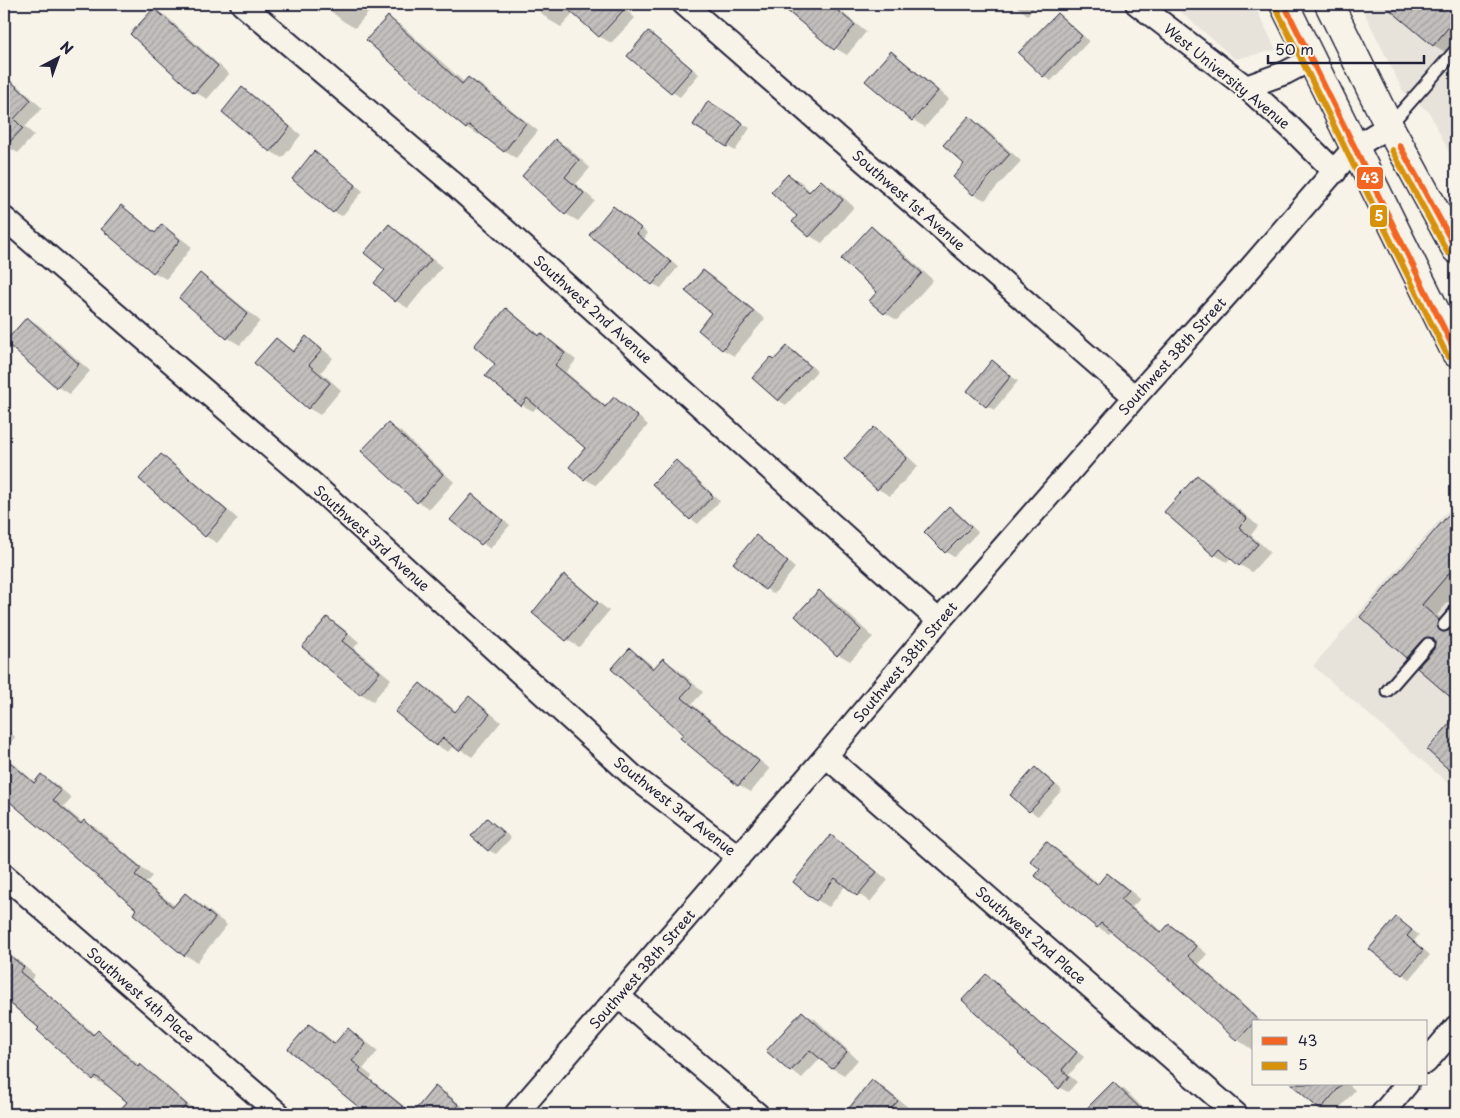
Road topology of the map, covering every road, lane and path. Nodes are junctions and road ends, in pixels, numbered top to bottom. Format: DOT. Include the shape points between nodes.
graph roads {
  1 [pos="242,4"];
  2 [pos="684,4"];
  3 [pos="1137,4"];
  4 [pos="1284,4"];
  5 [pos="1329,4"];
  6 [pos="1456,50"];
  7 [pos="1312,59"];
  8 [pos="1246,87"];
  9 [pos="1390,126"];
  10 [pos="1355,147"];
  11 [pos="1335,172"];
  12 [pos="4,218"];
  13 [pos="1456,249"];
  14 [pos="1456,353"];
  15 [pos="1135,397"];
  16 [pos="1456,611"];
  17 [pos="939,621"];
  18 [pos="1444,625"];
  19 [pos="1428,644"];
  20 [pos="1387,691"];
  21 [pos="826,756"];
  22 [pos="739,857"];
  23 [pos="4,875"];
  24 [pos="618,996"];
  25 [pos="1456,1026"];
  26 [pos="1428,1060"];
  27 [pos="1405,1086"];
  28 [pos="279,1114"];
  29 [pos="516,1114"];
  30 [pos="757,1114"];
  31 [pos="1236,1114"];
  32 [pos="1382,1114"];
  1 -- 17 [label="street, Southwest 2nd Avenue" via="456,185"];
  2 -- 15 [label="street, Southwest 1st Avenue"];
  3 -- 8 [label="street, West University Avenue"];
  4 -- 7 [label="main road"];
  5 -- 9 [label="main road"];
  6 -- 9 [label="lane"];
  7 -- 8 [label="street"];
  7 -- 10 [label="main road"];
  8 -- 11 [label="street, West University Avenue"];
  9 -- 10 [label="street"];
  9 -- 13 [label="main road"];
  10 -- 11 [label="street, Southwest 38th Street"];
  10 -- 14 [label="main road"];
  11 -- 15 [label="street, Southwest 38th Street"];
  12 -- 22 [label="street, Southwest 3rd Avenue" via="312,483 633,776"];
  15 -- 17 [label="street, Southwest 38th Street"];
  16 -- 18 [label="lane"];
  17 -- 21 [label="street, Southwest 38th Street"];
  19 -- 20 [label="lane"];
  21 -- 22 [label="street, Southwest 38th Street"];
  21 -- 31 [label="street, Southwest 2nd Place"];
  22 -- 24 [label="street, Southwest 38th Street"];
  23 -- 28 [label="street, Southwest 4th Place"];
  24 -- 29 [label="street, Southwest 38th Street"];
  24 -- 30 [label="street"];
  25 -- 26 [label="street"];
  27 -- 32 [label="street"];
}
